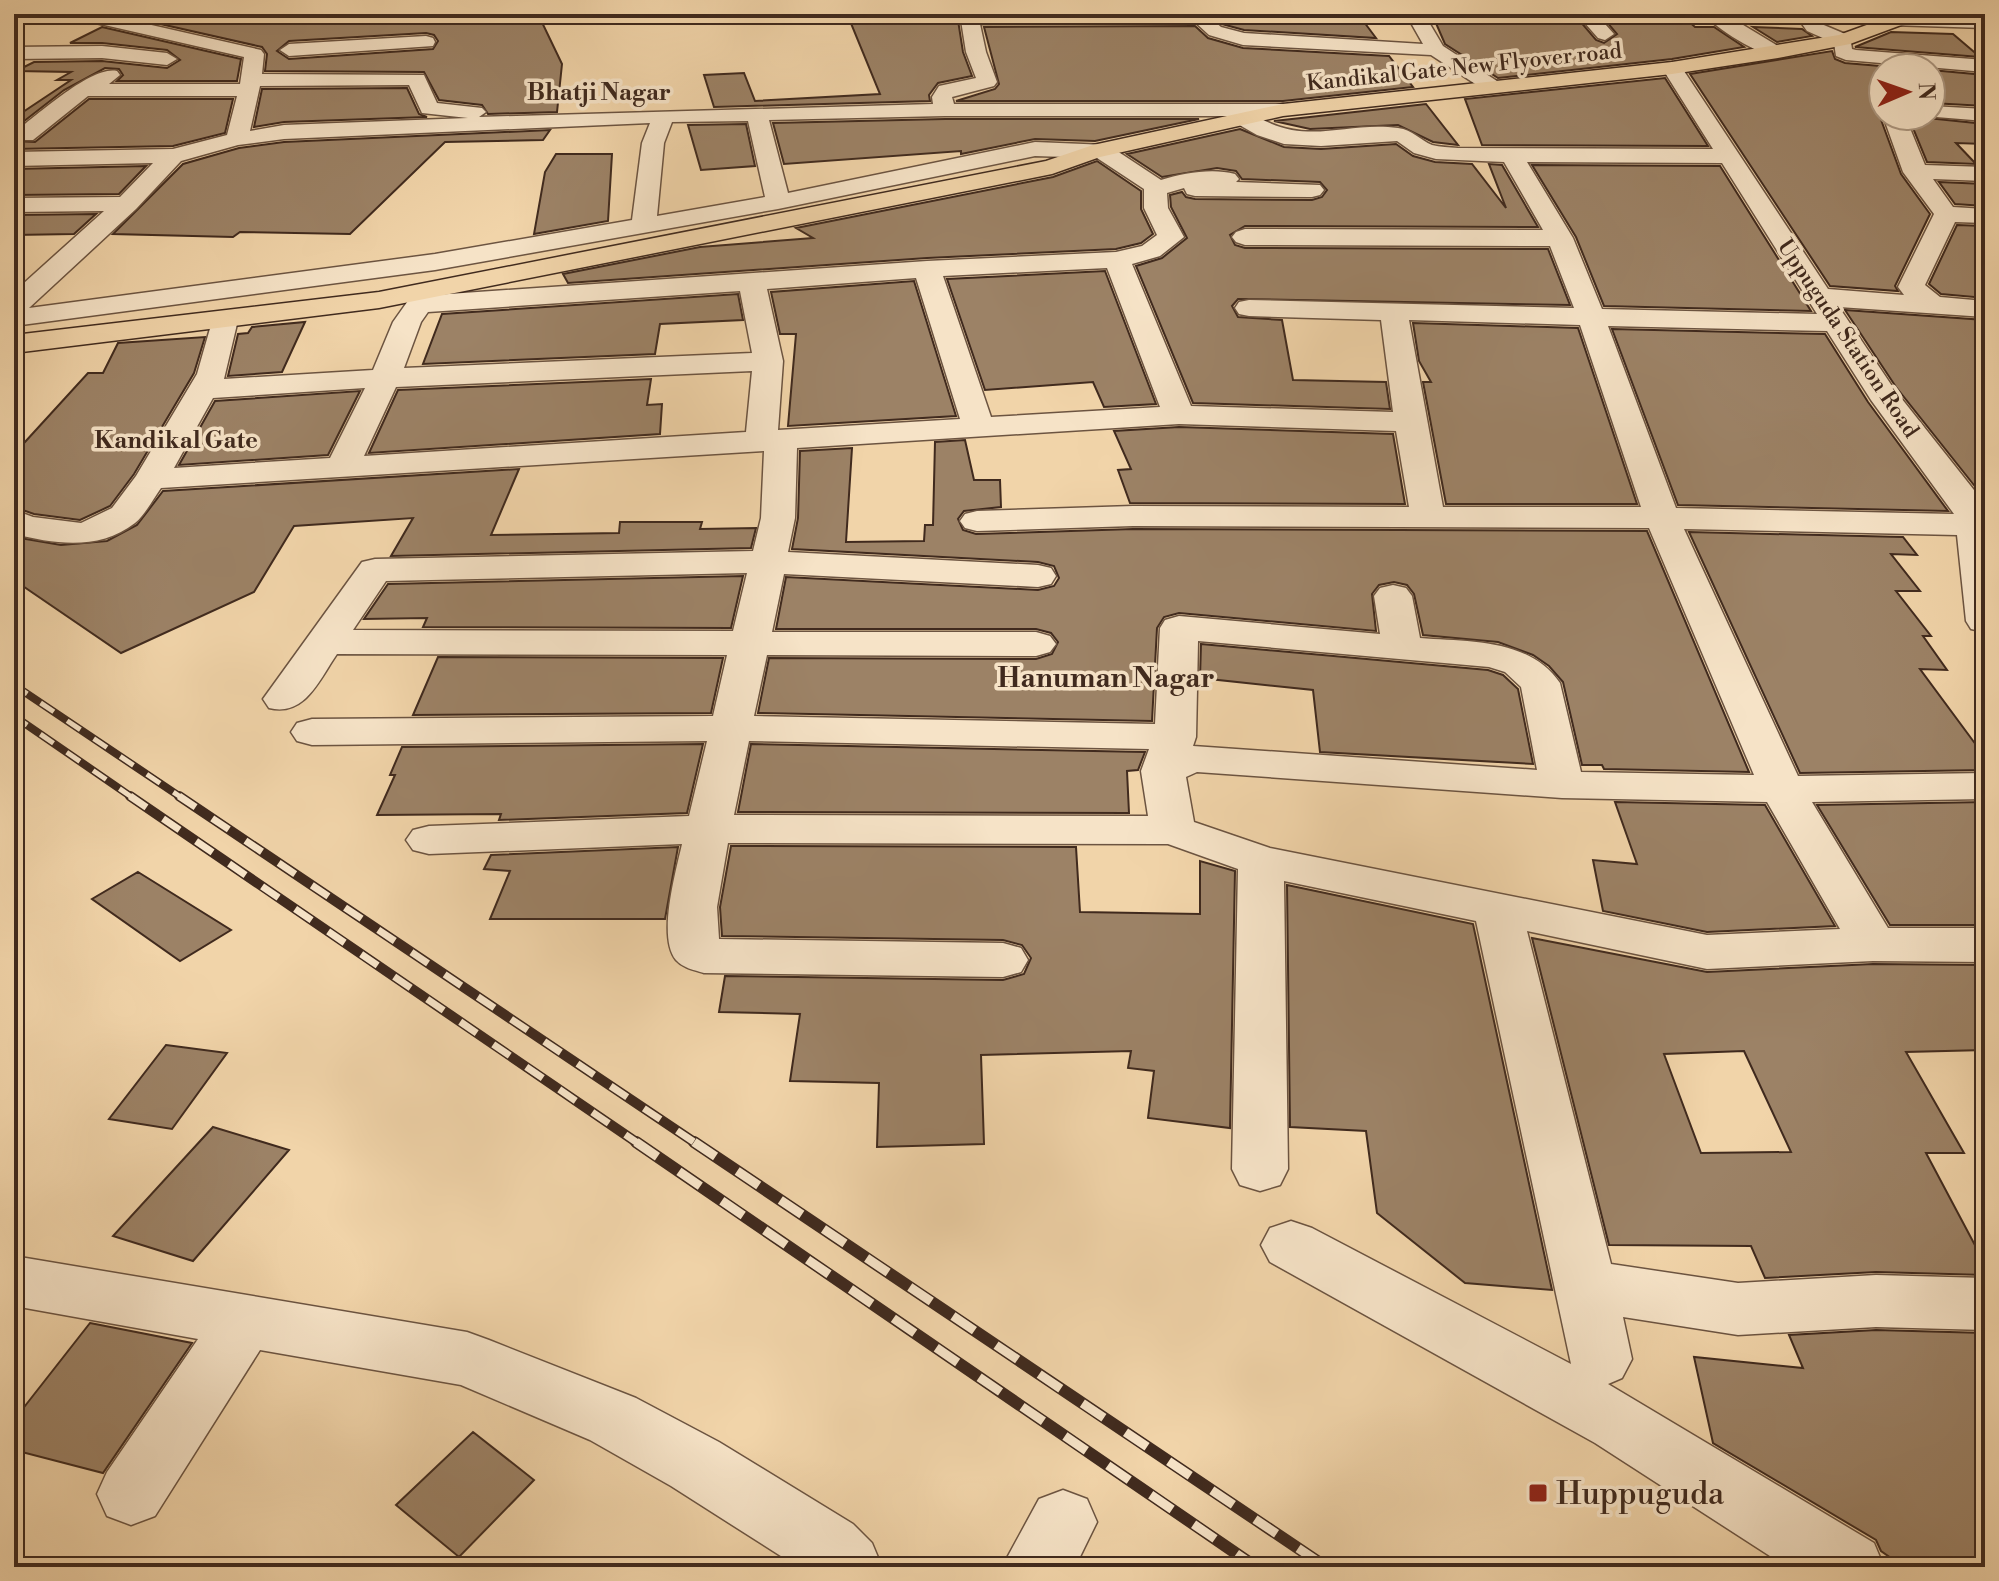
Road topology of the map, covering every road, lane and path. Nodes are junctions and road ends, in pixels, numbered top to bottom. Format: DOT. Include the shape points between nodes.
graph roads {
  1 [pos="21,14"];
  2 [pos="80,14"];
  3 [pos="1415,14"];
  4 [pos="1586,14"];
  5 [pos="1713,14"];
  6 [pos="1804,14"];
  7 [pos="1914,14"];
  8 [pos="970,16"];
  9 [pos="1191,16"];
  10 [pos="14,17"];
  11 [pos="1233,18"];
  12 [pos="1063,19"];
  13 [pos="1896,21"];
  14 [pos="382,22"];
  15 [pos="1985,23"];
  16 [pos="1338,27"];
  17 [pos="284,34"];
  18 [pos="1605,34"];
  19 [pos="1069,38"];
  20 [pos="1843,40"];
  21 [pos="426,42"];
  22 [pos="378,45"];
  23 [pos="1356,46"];
  24 [pos="1436,50"];
  25 [pos="1778,52"];
  26 [pos="14,53"];
  27 [pos="144,57"];
  28 [pos="1867,58"];
  29 [pos="187,61"];
  30 [pos="249,65"];
  31 [pos="1947,65"];
  32 [pos="1985,66"];
  33 [pos="1672,68"];
  34 [pos="14,72"];
  35 [pos="76,79"];
  36 [pos="1493,87"];
  37 [pos="945,110"];
  38 [pos="1283,110"];
  39 [pos="1947,113"];
  40 [pos="757,114"];
  41 [pos="1985,115"];
  42 [pos="664,116"];
  43 [pos="1244,118"];
  44 [pos="609,120"];
  45 [pos="1897,132"];
  46 [pos="25,135"];
  47 [pos="237,139"];
  48 [pos="1097,151"];
  49 [pos="1512,155"];
  50 [pos="173,156"];
  51 [pos="1727,156"];
  52 [pos="14,159"];
  53 [pos="1042,162"];
  54 [pos="1915,172"];
  55 [pos="1985,174"];
  56 [pos="1227,179"];
  57 [pos="1157,189"];
  58 [pos="1312,190"];
  59 [pos="778,202"];
  60 [pos="127,204"];
  61 [pos="14,205"];
  62 [pos="1946,214"];
  63 [pos="1985,216"];
  64 [pos="644,224"];
  65 [pos="1245,237"];
  66 [pos="1560,238"];
  67 [pos="1117,260"];
  68 [pos="927,269"];
  69 [pos="752,282"];
  70 [pos="1821,297"];
  71 [pos="420,304"];
  72 [pos="1931,304"];
  73 [pos="14,307"];
  74 [pos="1249,308"];
  75 [pos="1985,309"];
  76 [pos="1394,312"];
  77 [pos="1591,316"];
  78 [pos="14,318"];
  79 [pos="223,324"];
  80 [pos="1838,325"];
  81 [pos="14,328"];
  82 [pos="1867,330"];
  83 [pos="14,344"];
  84 [pos="14,352"];
  85 [pos="768,361"];
  86 [pos="385,378"];
  87 [pos="200,390"];
  88 [pos="1179,415"];
  89 [pos="1410,422"];
  90 [pos="979,429"];
  91 [pos="771,441"];
  92 [pos="342,467"];
  93 [pos="151,479"];
  94 [pos="1972,491"];
  95 [pos="1428,516"];
  96 [pos="1662,518"];
  97 [pos="14,520"];
  98 [pos="977,521"];
  99 [pos="1971,525"];
  100 [pos="769,562"];
  101 [pos="1038,576"];
  102 [pos="1393,596"];
  103 [pos="1985,621"];
  104 [pos="324,642"];
  105 [pos="751,643"];
  106 [pos="1036,644"];
  107 [pos="1402,647"];
  108 [pos="283,699"];
  109 [pos="733,728"];
  110 [pos="312,732"];
  111 [pos="1169,754"];
  112 [pos="1562,785"];
  113 [pos="1985,786"];
  114 [pos="1782,789"];
  115 [pos="708,829"];
  116 [pos="1173,830"];
  117 [pos="429,840"];
  118 [pos="1261,861"];
  119 [pos="1498,910"];
  120 [pos="1873,944"];
  121 [pos="1985,945"];
  122 [pos="1003,960"];
  123 [pos="1260,1169"];
  124 [pos="1291,1245"];
  125 [pos="14,1281"];
  126 [pos="1586,1286"];
  127 [pos="1985,1304"];
  128 [pos="245,1321"];
  129 [pos="1600,1359"];
  130 [pos="131,1494"];
  131 [pos="847,1567"];
  132 [pos="1849,1567"];
  1 -- 10 [label="street"];
  2 -- 30 [label="street"];
  3 -- 24 [label="street"];
  4 -- 18 [label="street"];
  5 -- 25 [label="street"];
  6 -- 20 [label="street" via="1813,27"];
  7 -- 13 [label="main road, Kandikal Gate New Flyover road"];
  8 -- 12 [label="street"];
  8 -- 37 [label="street" via="987,82 946,90"];
  9 -- 11 [label="street"];
  9 -- 12 [label="street"];
  9 -- 23 [label="street" via="1215,31 1243,39"];
  12 -- 19 [label="street"];
  13 -- 15 [label="street"];
  13 -- 20 [label="main road, Kandikal Gate New Flyover road"];
  14 -- 22 [label="street"];
  16 -- 23 [label="street"];
  17 -- 30 [label="street"];
  20 -- 25 [label="main road, Kandikal Gate New Flyover road"];
  20 -- 28 [label="street" via="1843,52"];
  21 -- 22 [label="street"];
  22 -- 30 [label="street"];
  23 -- 24 [label="street"];
  24 -- 36 [label="street"];
  25 -- 33 [label="main road, Kandikal Gate New Flyover road"];
  26 -- 27 [label="street"];
  27 -- 29 [label="street"];
  27 -- 35 [label="street"];
  30 -- 35 [label="street"];
  30 -- 44 [label="street" via="417,79 429,109 583,113"];
  30 -- 47 [label="street"];
  31 -- 32 [label="street"];
  33 -- 36 [label="main road, Kandikal Gate New Flyover road"];
  33 -- 51 [label="street, Uppuguda Station Road"];
  34 -- 35 [label="street"];
  35 -- 46 [label="street"];
  36 -- 38 [label="main road, Kandikal Gate New Flyover road"];
  37 -- 38 [label="street"];
  37 -- 40 [label="street"];
  38 -- 43 [label="main road, Kandikal Gate New Flyover road"];
  39 -- 41 [label="street"];
  40 -- 42 [label="street"];
  40 -- 59 [label="street"];
  42 -- 44 [label="street"];
  42 -- 64 [label="street" via="653,143"];
  43 -- 48 [label="main road, Kandikal Gate New Flyover road"];
  43 -- 49 [label="street" via="1285,139 1315,142 1383,131 1410,138 1428,150"];
  44 -- 47 [label="street" via="284,132"];
  45 -- 54 [label="street"];
  47 -- 50 [label="street"];
  48 -- 53 [label="main road, Kandikal Gate New Flyover road"];
  48 -- 57 [label="street"];
  48 -- 59 [label="street" via="1035,149"];
  49 -- 51 [label="street"];
  49 -- 66 [label="street"];
  50 -- 52 [label="street"];
  50 -- 60 [label="street"];
  51 -- 70 [label="street, Uppuguda Station Road"];
  53 -- 81 [label="main road" via="372,284"];
  53 -- 83 [label="main road" via="379,300"];
  54 -- 55 [label="street"];
  54 -- 62 [label="street"];
  56 -- 57 [label="street" via="1182,181"];
  57 -- 58 [label="street"];
  57 -- 67 [label="street" via="1154,205 1171,237 1151,251"];
  59 -- 64 [label="street"];
  60 -- 61 [label="street"];
  60 -- 73 [label="street"];
  62 -- 63 [label="street"];
  62 -- 72 [label="street" via="1911,287"];
  64 -- 78 [label="street" via="435,262"];
  65 -- 66 [label="street"];
  66 -- 77 [label="street"];
  67 -- 68 [label="street"];
  67 -- 88 [label="street"];
  68 -- 69 [label="street"];
  68 -- 90 [label="street"];
  69 -- 71 [label="street"];
  69 -- 85 [label="street"];
  70 -- 72 [label="street"];
  70 -- 80 [label="street, Uppuguda Station Road"];
  71 -- 79 [label="street"];
  71 -- 86 [label="street" via="407,322"];
  72 -- 75 [label="street"];
  74 -- 76 [label="street"];
  76 -- 77 [label="street"];
  76 -- 89 [label="street"];
  77 -- 80 [label="street"];
  77 -- 96 [label="street"];
  79 -- 84 [label="street"];
  79 -- 87 [label="street" via="212,374"];
  80 -- 82 [label="street"];
  80 -- 94 [label="street, Uppuguda Station Road" via="1882,394"];
  85 -- 86 [label="street"];
  85 -- 91 [label="street"];
  86 -- 87 [label="street"];
  86 -- 92 [label="street"];
  87 -- 93 [label="street"];
  88 -- 89 [label="street"];
  88 -- 90 [label="street"];
  89 -- 95 [label="street"];
  90 -- 91 [label="street"];
  91 -- 92 [label="street"];
  91 -- 100 [label="street" via="778,518"];
  92 -- 93 [label="street"];
  93 -- 97 [label="street" via="124,515 99,529 82,534"];
  94 -- 99 [label="street, Uppuguda Station Road"];
  95 -- 96 [label="street"];
  95 -- 98 [label="street"];
  96 -- 99 [label="street"];
  96 -- 114 [label="street"];
  99 -- 103 [label="street, Uppuguda Station Road"];
  100 -- 101 [label="street"];
  100 -- 104 [label="street" via="375,570"];
  100 -- 105 [label="street"];
  102 -- 107 [label="street"];
  104 -- 105 [label="street"];
  104 -- 108 [label="street"];
  105 -- 106 [label="street"];
  105 -- 109 [label="street"];
  107 -- 111 [label="street" via="1179,616"];
  107 -- 112 [label="street" via="1493,656 1519,664 1535,677"];
  109 -- 110 [label="street"];
  109 -- 111 [label="street"];
  109 -- 115 [label="street"];
  111 -- 112 [label="street"];
  111 -- 116 [label="street"];
  112 -- 114 [label="street"];
  113 -- 114 [label="street"];
  114 -- 120 [label="street"];
  115 -- 116 [label="street"];
  115 -- 117 [label="street"];
  115 -- 122 [label="street" via="693,907 695,951 704,956"];
  116 -- 118 [label="street"];
  118 -- 119 [label="street"];
  118 -- 123 [label="street"];
  119 -- 120 [label="street" via="1707,952"];
  119 -- 126 [label="street"];
  120 -- 121 [label="street"];
  124 -- 132 [label="street" via="1618,1422"];
  125 -- 128 [label="street"];
  126 -- 127 [label="street" via="1738,1309 1876,1301"];
  126 -- 129 [label="street"];
  128 -- 130 [label="street"];
  128 -- 131 [label="street" via="467,1359 613,1419 828,1547"];
}
